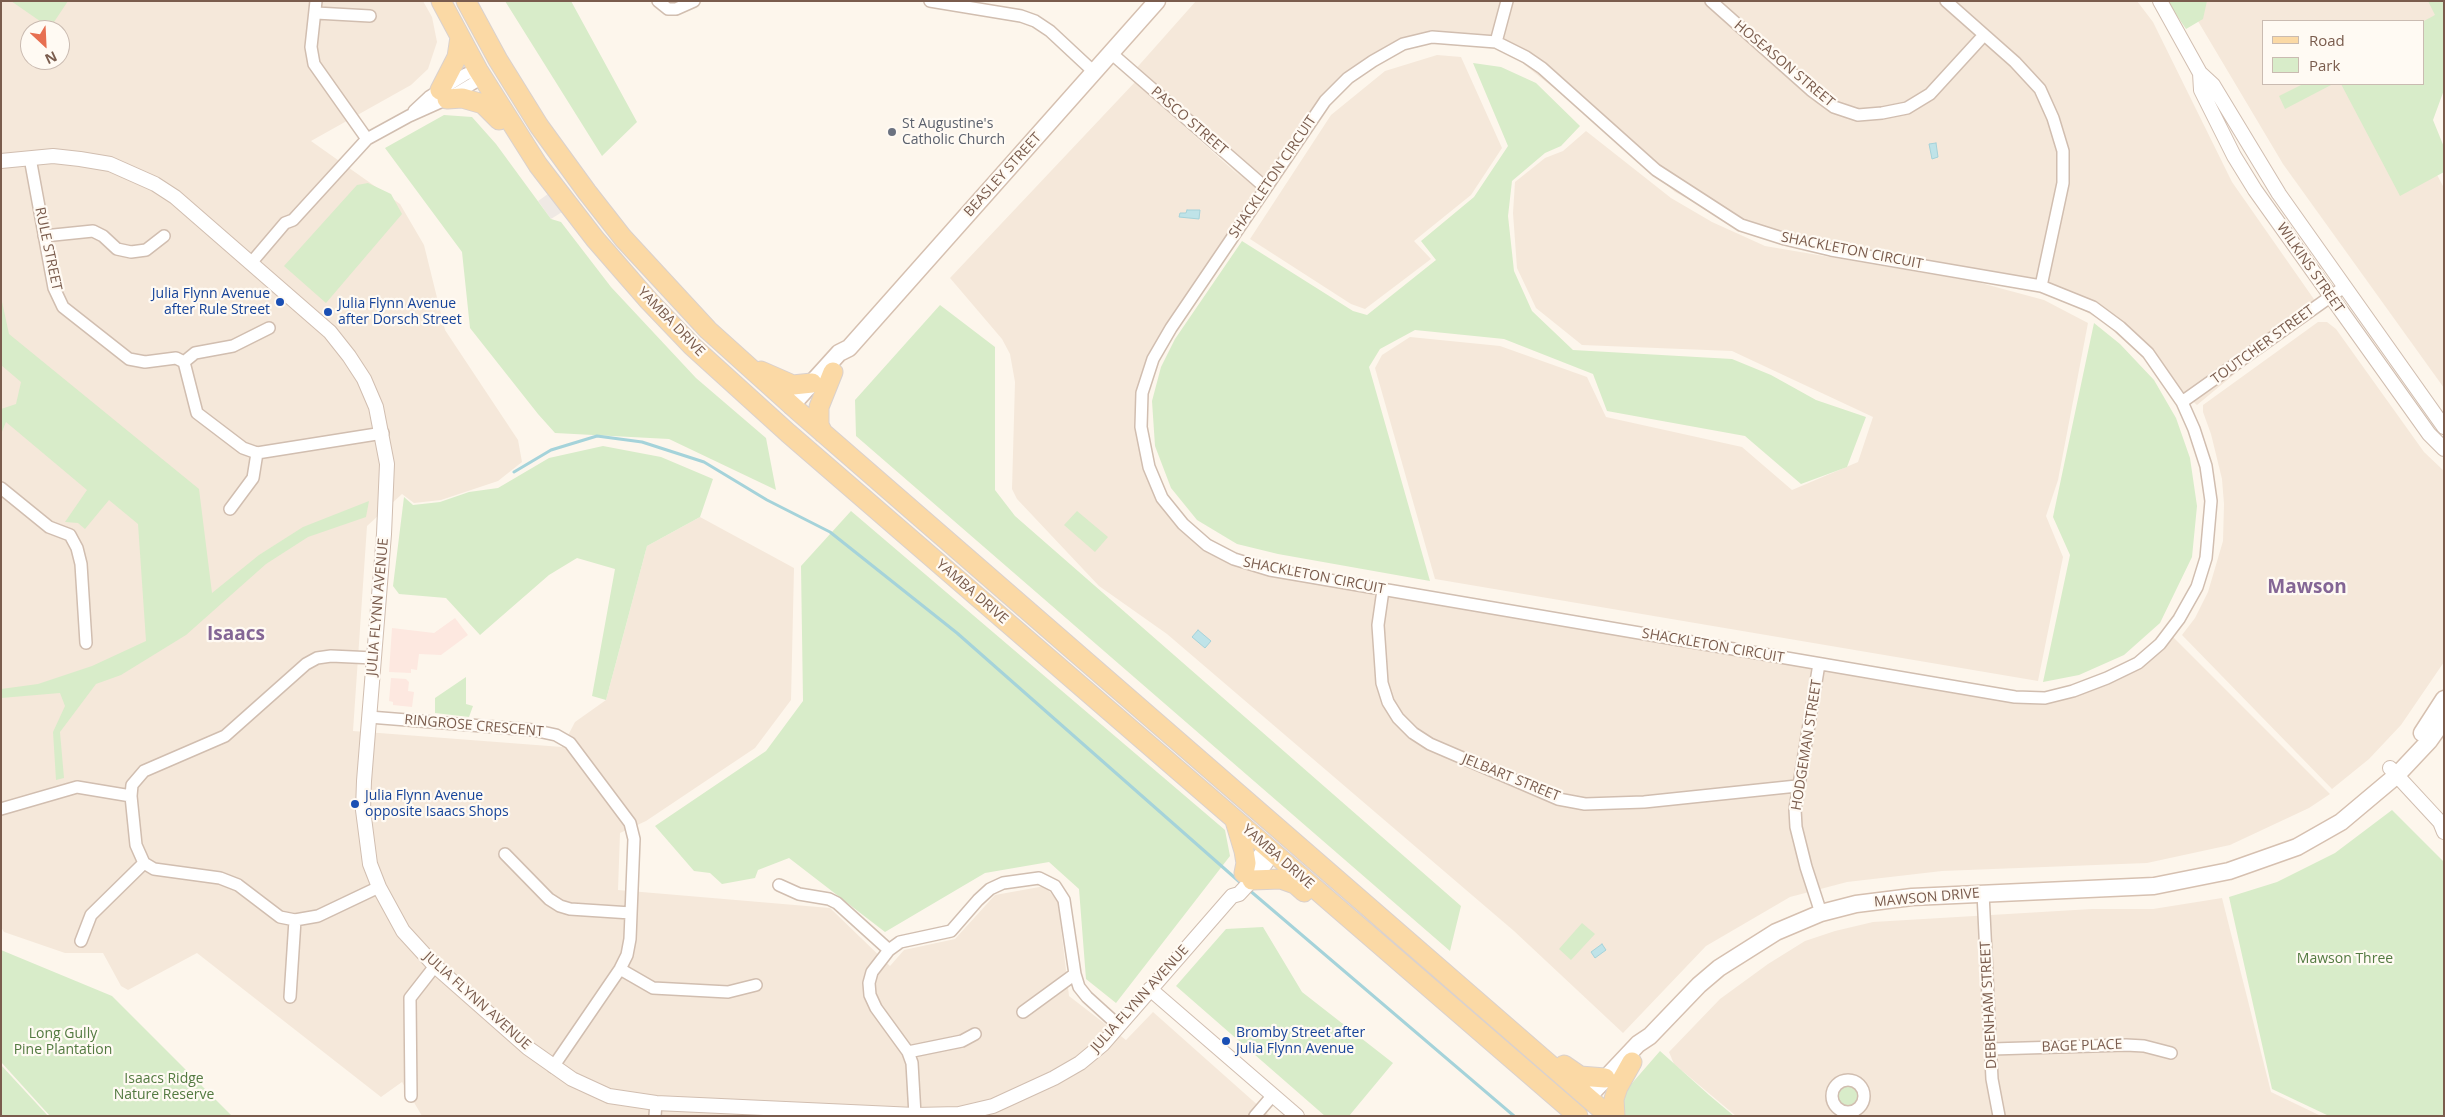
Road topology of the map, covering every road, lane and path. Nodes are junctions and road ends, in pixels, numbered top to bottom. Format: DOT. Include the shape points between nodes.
graph roads {
  1 [pos="441,1"];
  2 [pos="466,1"];
  3 [pos="658,1"];
  4 [pos="694,1"];
  5 [pos="930,1"];
  6 [pos="1157,1"];
  7 [pos="1507,1"];
  8 [pos="1710,1"];
  9 [pos="1946,1"];
  10 [pos="2160,1"];
  11 [pos="316,7"];
  12 [pos="370,16"];
  13 [pos="1984,35"];
  14 [pos="460,37"];
  15 [pos="1496,42"];
  16 [pos="1111,53"];
  17 [pos="499,62"];
  18 [pos="1094,72"];
  19 [pos="480,74"];
  20 [pos="2200,74"];
  21 [pos="444,94"];
  22 [pos="364,141"];
  23 [pos="522,142"];
  24 [pos="30,158"];
  25 [pos="1,161"];
  26 [pos="1266,188"];
  27 [pos="44,236"];
  28 [pos="164,236"];
  29 [pos="254,265"];
  30 [pos="2041,286"];
  31 [pos="2344,287"];
  32 [pos="2330,296"];
  33 [pos="269,328"];
  34 [pos="849,348"];
  35 [pos="738,359"];
  36 [pos="184,362"];
  37 [pos="833,372"];
  38 [pos="812,382"];
  39 [pos="2182,402"];
  40 [pos="794,408"];
  41 [pos="779,425"];
  42 [pos="2444,427"];
  43 [pos="383,433"];
  44 [pos="823,434"];
  45 [pos="2444,449"];
  46 [pos="257,453"];
  47 [pos="1,488"];
  48 [pos="230,509"];
  49 [pos="1384,590"];
  50 [pos="86,643"];
  51 [pos="374,658"];
  52 [pos="1819,664"];
  53 [pos="2444,699"];
  54 [pos="369,717"];
  55 [pos="2444,720"];
  56 [pos="2390,774"];
  57 [pos="1226,783"];
  58 [pos="1797,786"];
  59 [pos="131,796"];
  60 [pos="1,809"];
  61 [pos="1235,820"];
  62 [pos="2442,830"];
  63 [pos="1300,848"];
  64 [pos="1270,849"];
  65 [pos="505,854"];
  66 [pos="144,863"];
  67 [pos="1248,876"];
  68 [pos="779,885"];
  69 [pos="379,887"];
  70 [pos="1983,893"];
  71 [pos="1332,905"];
  72 [pos="631,913"];
  73 [pos="1821,913"];
  74 [pos="295,920"];
  75 [pos="81,942"];
  76 [pos="890,950"];
  77 [pos="435,966"];
  78 [pos="620,969"];
  79 [pos="1075,974"];
  80 [pos="756,985"];
  81 [pos="1150,989"];
  82 [pos="290,996"];
  83 [pos="1023,1012"];
  84 [pos="1119,1026"];
  85 [pos="975,1034"];
  86 [pos="1650,1036"];
  87 [pos="1992,1049"];
  88 [pos="1534,1051"];
  89 [pos="908,1052"];
  90 [pos="2171,1053"];
  91 [pos="1632,1062"];
  92 [pos="553,1067"];
  93 [pos="1606,1078"];
  94 [pos="1273,1095"];
  95 [pos="411,1096"];
  96 [pos="1584,1109"];
  97 [pos="656,1110"];
  98 [pos="915,1115"];
  99 [pos="959,1115"];
  100 [pos="1255,1116"];
  101 [pos="1297,1116"];
  102 [pos="1609,1116"];
  103 [pos="1615,1116"];
  104 [pos="1999,1116"];
  1 -- 14 [label="main road, YAMBA DRIVE"];
  2 -- 17 [label="main road, YAMBA DRIVE"];
  3 -- 4 [label="street" via="668,9"];
  5 -- 18 [label="street" via="1035,21"];
  6 -- 16 [label="main road, BEASLEY STREET"];
  7 -- 15 [label="street"];
  8 -- 13 [label="street, HOSEASON STREET" via="1811,90 1834,107 1858,114 1882,114 1907,108 1930,94"];
  9 -- 13 [label="street"];
  10 -- 20 [label="street, WILKINS STREET"];
  11 -- 12 [label="street"];
  11 -- 22 [label="street" via="311,47 314,64"];
  13 -- 30 [label="street" via="2040,89 2063,151 2063,183"];
  14 -- 19 [label="main road, YAMBA DRIVE"];
  14 -- 21 [label="main road" via="457,57"];
  15 -- 26 [label="street, SHACKLETON CIRCUIT" via="1432,37 1403,44 1373,60 1348,78 1325,101"];
  15 -- 30 [label="street, SHACKLETON CIRCUIT" via="1542,68 1656,170 1742,225 1832,250"];
  16 -- 18 [label="main road, BEASLEY STREET"];
  16 -- 26 [label="street, PASCO STREET"];
  17 -- 19 [label="main road"];
  17 -- 35 [label="main road, YAMBA DRIVE" via="539,126 623,238"];
  18 -- 34 [label="main road, BEASLEY STREET"];
  19 -- 21 [label="street" via="468,73"];
  19 -- 23 [label="main road, YAMBA DRIVE"];
  20 -- 31 [label="street, WILKINS STREET" via="2213,85 2274,186"];
  20 -- 32 [label="street, WILKINS STREET" via="2201,90 2234,156"];
  21 -- 22 [label="street" via="428,97 409,116"];
  21 -- 23 [label="main road" via="483,104"];
  22 -- 29 [label="street" via="293,220 290,229"];
  23 -- 41 [label="main road, YAMBA DRIVE" via="569,207 649,301 692,346"];
  24 -- 25 [label="street, JULIA FLYNN AVENUE"];
  24 -- 27 [label="street, RULE STREET"];
  24 -- 29 [label="street, JULIA FLYNN AVENUE" via="80,159 110,164 134,173 175,197"];
  26 -- 49 [label="street, SHACKLETON CIRCUIT" via="1153,359 1142,392 1141,427 1149,467 1162,498 1183,524 1207,545 1234,559 1270,570"];
  27 -- 28 [label="street" via="92,231 117,249 131,252 146,250"];
  27 -- 36 [label="street, RULE STREET" via="54,288 63,307 129,359 144,362 176,358"];
  29 -- 43 [label="street, JULIA FLYNN AVENUE" via="330,332 349,356 370,394"];
  30 -- 39 [label="street, SHACKLETON CIRCUIT" via="2094,307 2120,327 2148,353"];
  31 -- 32 [label="street, TOUTCHER STREET"];
  31 -- 42 [label="street, WILKINS STREET"];
  32 -- 39 [label="street, TOUTCHER STREET"];
  32 -- 45 [label="street, WILKINS STREET" via="2428,434"];
  33 -- 36 [label="street" via="233,346 195,353"];
  34 -- 37 [label="main road, BEASLEY STREET" via="845,359"];
  34 -- 38 [label="main road, BEASLEY STREET" via="839,353"];
  35 -- 38 [label="main road" via="791,384"];
  35 -- 40 [label="main road, YAMBA DRIVE"];
  36 -- 46 [label="street" via="198,412 243,448"];
  37 -- 40 [label="main road, BEASLEY STREET"];
  37 -- 44 [label="main road" via="819,407 819,425"];
  38 -- 40 [label="main road, BEASLEY STREET"];
  39 -- 52 [label="street, SHACKLETON CIRCUIT" via="2206,466 2211,501 2206,558 2197,587 2179,619 2160,644 2138,662 2082,688 2045,698 2015,697"];
  40 -- 41 [label="main road"];
  40 -- 44 [label="main road, YAMBA DRIVE"];
  41 -- 61 [label="main road, YAMBA DRIVE"];
  43 -- 46 [label="street"];
  43 -- 51 [label="street, JULIA FLYNN AVENUE" via="387,486"];
  44 -- 57 [label="main road, YAMBA DRIVE"];
  46 -- 48 [label="street" via="253,478"];
  47 -- 50 [label="street" via="49,527 70,535 81,564"];
  49 -- 52 [label="street, SHACKLETON CIRCUIT"];
  49 -- 58 [label="street, JELBART STREET" via="1378,624 1382,683 1398,718 1430,744 1549,796 1585,804 1636,803"];
  51 -- 54 [label="street, JULIA FLYNN AVENUE"];
  51 -- 59 [label="street" via="331,656 306,664 225,736 144,771 132,785"];
  52 -- 58 [label="street, HODGEMAN STREET"];
  53 -- 56 [label="main road, MAWSON DRIVE"];
  54 -- 69 [label="street, JULIA FLYNN AVENUE" via="363,810 370,864"];
  54 -- 72 [label="street, RINGROSE CRESCENT" via="533,730 548,732 570,743 630,823 634,839"];
  55 -- 56 [label="main road, MAWSON DRIVE" via="2430,741"];
  56 -- 62 [label="street" via="2440,822"];
  56 -- 70 [label="main road, MAWSON DRIVE" via="2352,814 2322,834 2297,847 2216,874 2154,886"];
  57 -- 63 [label="main road, YAMBA DRIVE"];
  57 -- 64 [label="main road" via="1245,809 1269,831"];
  58 -- 73 [label="street, HODGEMAN STREET" via="1796,827"];
  59 -- 60 [label="street" via="77,787"];
  59 -- 66 [label="street" via="136,845"];
  61 -- 64 [label="main road, YAMBA DRIVE"];
  61 -- 67 [label="main road"];
  63 -- 64 [label="main road" via="1285,844"];
  63 -- 88 [label="main road, YAMBA DRIVE"];
  64 -- 67 [label="street, JULIA FLYNN AVENUE" via="1266,863"];
  64 -- 71 [label="main road, YAMBA DRIVE"];
  65 -- 72 [label="street" via="560,906"];
  66 -- 74 [label="street" via="154,869 220,878 238,885 280,917"];
  66 -- 75 [label="street" via="92,915"];
  67 -- 71 [label="main road" via="1281,879"];
  67 -- 81 [label="street, JULIA FLYNN AVENUE" via="1232,888 1232,896"];
  68 -- 76 [label="street" via="799,894 837,903"];
  69 -- 74 [label="street" via="318,916"];
  69 -- 77 [label="street, JULIA FLYNN AVENUE" via="403,931"];
  70 -- 73 [label="main road, MAWSON DRIVE" via="1912,897 1856,904"];
  70 -- 87 [label="street, DEBENHAM STREET"];
  71 -- 96 [label="main road, YAMBA DRIVE"];
  72 -- 78 [label="street, RINGROSE CRESCENT" via="627,955"];
  73 -- 86 [label="main road, MAWSON DRIVE" via="1776,932 1719,968"];
  74 -- 82 [label="street"];
  76 -- 79 [label="street" via="900,942 951,931 990,889 1003,883 1039,878 1055,886 1064,900"];
  76 -- 89 [label="street" via="872,972 870,995"];
  77 -- 92 [label="street, JULIA FLYNN AVENUE"];
  77 -- 95 [label="street" via="410,998"];
  78 -- 80 [label="street" via="653,988 728,992"];
  78 -- 92 [label="street, RINGROSE CRESCENT"];
  79 -- 83 [label="street"];
  79 -- 84 [label="street" via="1087,997"];
  81 -- 84 [label="street, JULIA FLYNN AVENUE"];
  81 -- 94 [label="street"];
  84 -- 99 [label="street, JULIA FLYNN AVENUE" via="1092,1053 1054,1078 993,1106"];
  85 -- 89 [label="street" via="962,1041"];
  86 -- 91 [label="main road, MAWSON DRIVE" via="1644,1050"];
  86 -- 93 [label="main road, MAWSON DRIVE"];
  87 -- 90 [label="street, BAGE PLACE" via="2126,1045"];
  87 -- 104 [label="street, DEBENHAM STREET" via="1992,1079"];
  88 -- 93 [label="main road" via="1554,1057 1580,1076"];
  88 -- 96 [label="main road, YAMBA DRIVE"];
  89 -- 98 [label="street" via="912,1063"];
  91 -- 96 [label="main road, MAWSON DRIVE"];
  91 -- 103 [label="main road" via="1614,1099"];
  92 -- 97 [label="street, JULIA FLYNN AVENUE" via="572,1080 609,1096"];
  93 -- 96 [label="main road, MAWSON DRIVE"];
  94 -- 100 [label="street"];
  94 -- 101 [label="street"];
  96 -- 102 [label="main road, YAMBA DRIVE"];
  97 -- 98 [label="street, JULIA FLYNN AVENUE" via="774,1109"];
  98 -- 99 [label="street, JULIA FLYNN AVENUE"];
}
